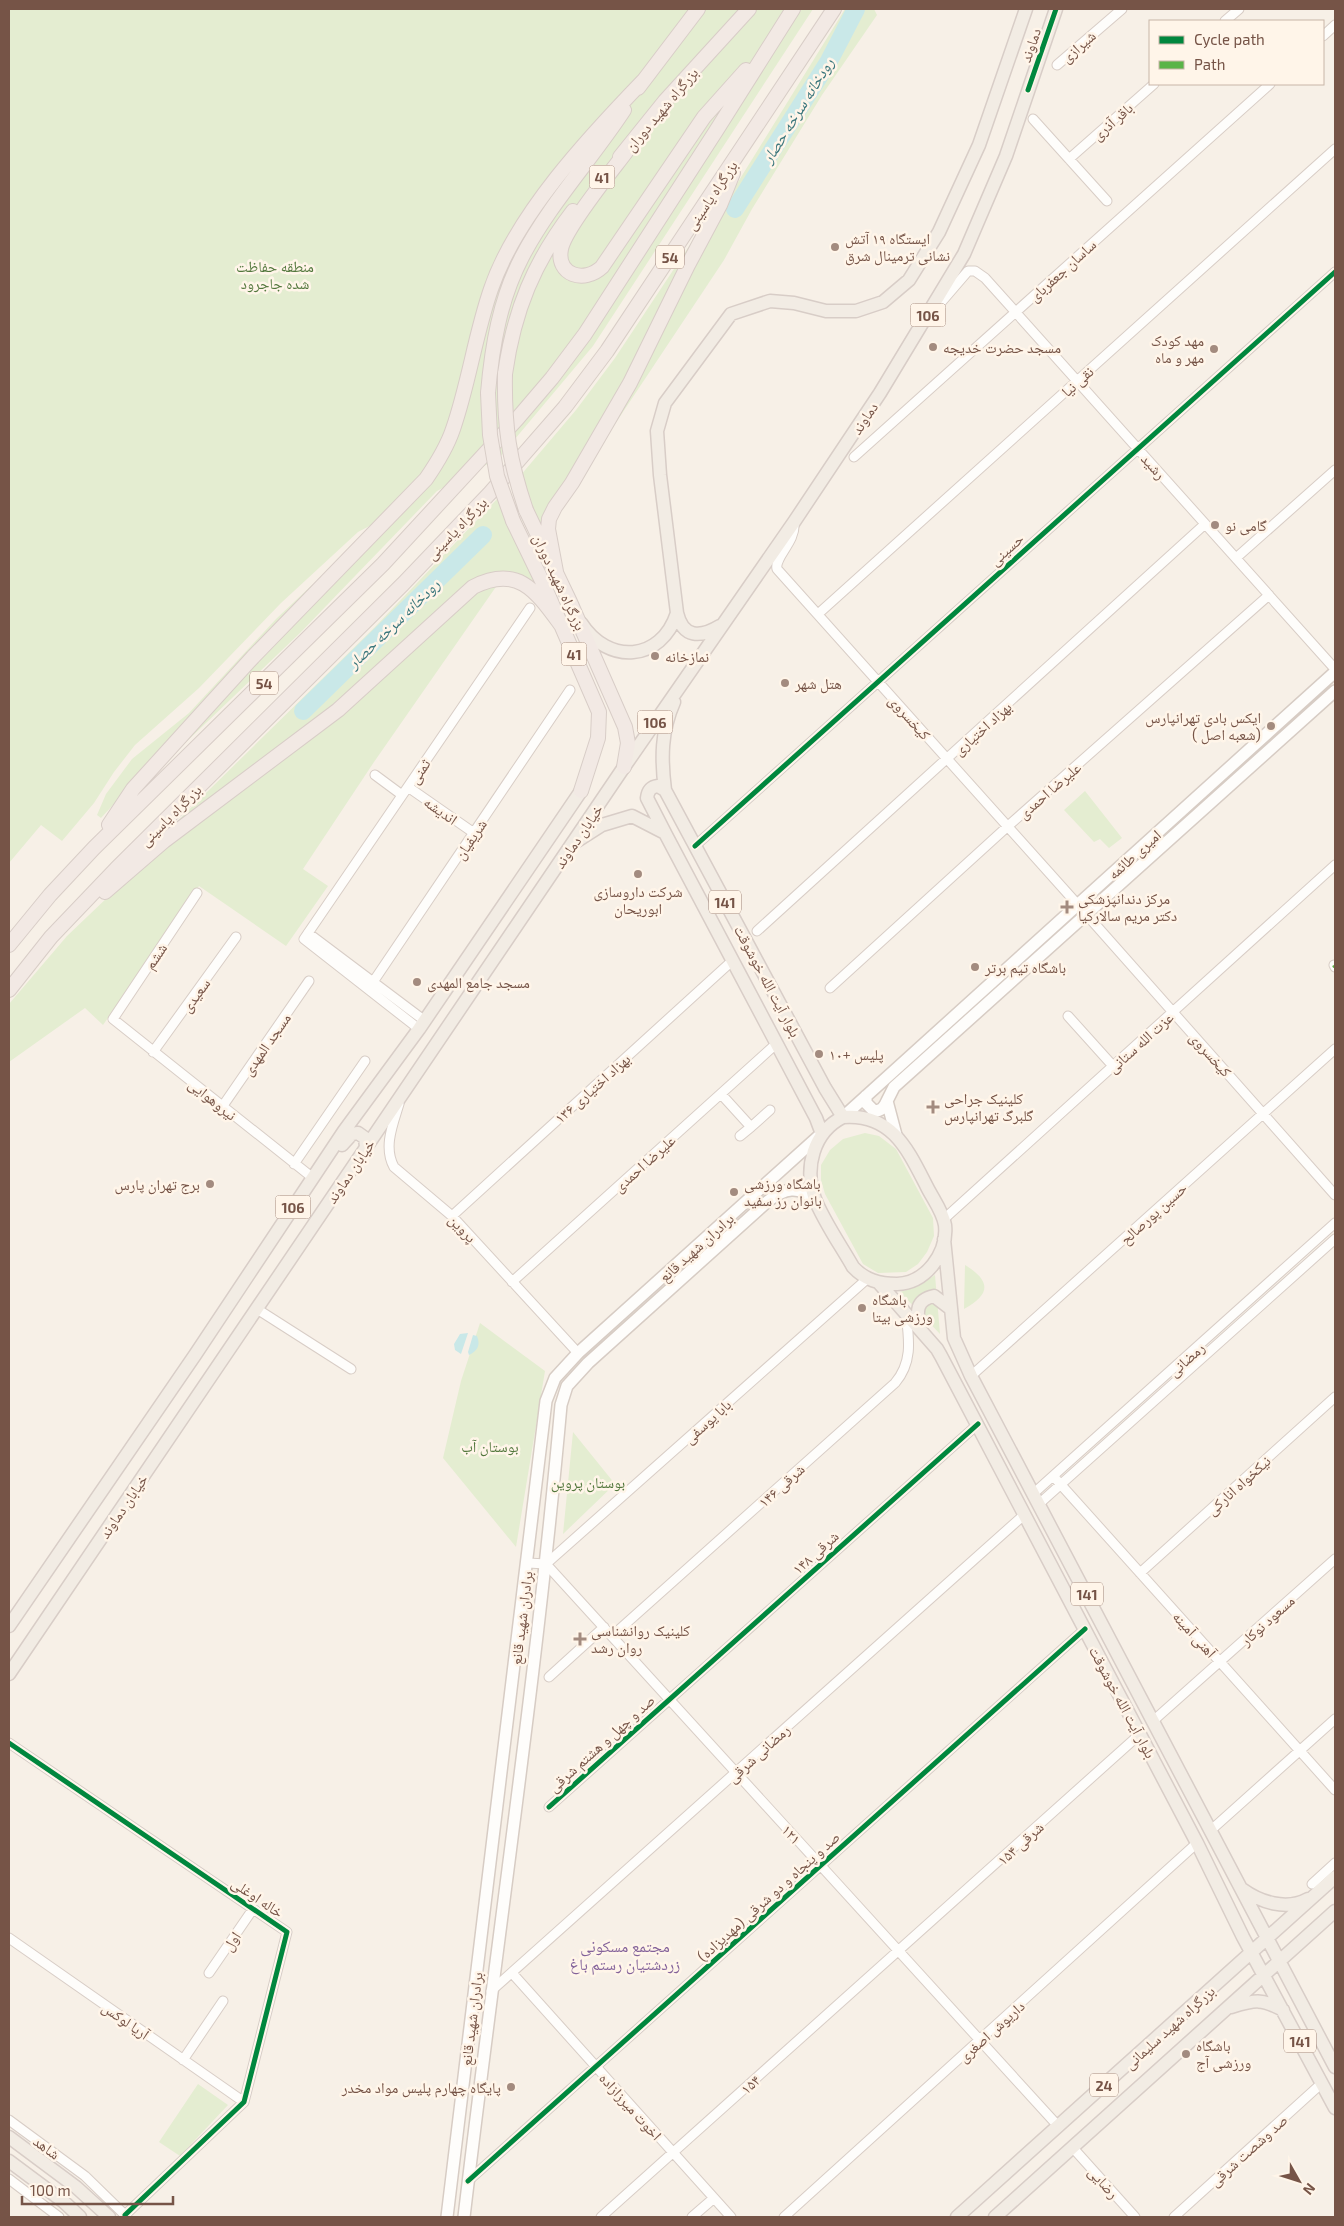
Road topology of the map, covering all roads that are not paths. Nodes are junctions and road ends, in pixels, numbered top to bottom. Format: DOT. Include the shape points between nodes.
graph roads {
  1 [pos="698,9"];
  2 [pos="749,9"];
  3 [pos="793,9"];
  4 [pos="834,9"];
  5 [pos="1026,9"];
  6 [pos="1056,9"];
  7 [pos="1122,9"];
  8 [pos="1239,9"];
  9 [pos="1226,20"];
  10 [pos="1335,25"];
  11 [pos="1324,35"];
  12 [pos="770,44"];
  13 [pos="1057,65"];
  14 [pos="643,81"];
  15 [pos="1153,85"];
  16 [pos="1269,85"];
  17 [pos="1033,119"];
  18 [pos="748,140"];
  19 [pos="1335,148"];
  20 [pos="626,152"];
  21 [pos="1069,159"];
  22 [pos="1107,201"];
  23 [pos="1335,272"];
  24 [pos="1016,312"];
  25 [pos="928,315"];
  26 [pos="1077,381"];
  27 [pos="1138,448"];
  28 [pos="854,457"];
  29 [pos="1335,470"];
  30 [pos="794,522"];
  31 [pos="1206,524"];
  32 [pos="1236,558"];
  33 [pos="557,577"];
  34 [pos="1269,595"];
  35 [pos="570,602"];
  36 [pos="530,608"];
  37 [pos="677,613"];
  38 [pos="818,614"];
  39 [pos="561,625"];
  40 [pos="722,625"];
  41 [pos="1335,671"];
  42 [pos="686,677"];
  43 [pos="878,681"];
  44 [pos="570,690"];
  45 [pos="1335,690"];
  46 [pos="948,759"];
  47 [pos="624,767"];
  48 [pos="375,775"];
  49 [pos="665,790"];
  50 [pos="405,791"];
  51 [pos="581,791"];
  52 [pos="1008,826"];
  53 [pos="474,833"];
  54 [pos="665,833"];
  55 [pos="573,844"];
  56 [pos="695,846"];
  57 [pos="94,848"];
  58 [pos="1335,865"];
  59 [pos="197,894"];
  60 [pos="1078,904"];
  61 [pos="1086,914"];
  62 [pos="757,931"];
  63 [pos="51,938"];
  64 [pos="236,938"];
  65 [pos="9,945"];
  66 [pos="732,961"];
  67 [pos="309,980"];
  68 [pos="370,985"];
  69 [pos="830,988"];
  70 [pos="9,990"];
  71 [pos="1173,1011"];
  72 [pos="1068,1016"];
  73 [pos="113,1019"];
  74 [pos="422,1025"];
  75 [pos="776,1044"];
  76 [pos="1335,1049"];
  77 [pos="154,1052"];
  78 [pos="365,1061"];
  79 [pos="1113,1066"];
  80 [pos="403,1093"];
  81 [pos="721,1094"];
  82 [pos="866,1096"];
  83 [pos="887,1101"];
  84 [pos="222,1106"];
  85 [pos="770,1110"];
  86 [pos="1264,1114"];
  87 [pos="843,1117"];
  88 [pos="751,1127"];
  89 [pos="822,1134"];
  90 [pos="896,1135"];
  91 [pos="740,1136"];
  92 [pos="366,1147"];
  93 [pos="294,1164"];
  94 [pos="313,1178"];
  95 [pos="305,1190"];
  96 [pos="1335,1195"];
  97 [pos="815,1200"];
  98 [pos="452,1216"];
  99 [pos="944,1219"];
  100 [pos="1335,1223"];
  101 [pos="1335,1239"];
  102 [pos="944,1240"];
  103 [pos="873,1281"];
  104 [pos="512,1282"];
  105 [pos="1259,1292"];
  106 [pos="1266,1301"];
  107 [pos="257,1309"];
  108 [pos="951,1309"];
  109 [pos="906,1314"];
  110 [pos="919,1328"];
  111 [pos="578,1353"];
  112 [pos="351,1369"];
  113 [pos="971,1376"];
  114 [pos="1335,1397"];
  115 [pos="978,1424"];
  116 [pos="1054,1477"];
  117 [pos="1061,1485"];
  118 [pos="1037,1498"];
  119 [pos="1024,1514"];
  120 [pos="1335,1559"];
  121 [pos="528,1563"];
  122 [pos="546,1564"];
  123 [pos="1140,1573"];
  124 [pos="9,1626"];
  125 [pos="604,1627"];
  126 [pos="1085,1629"];
  127 [pos="612,1636"];
  128 [pos="1220,1662"];
  129 [pos="9,1674"];
  130 [pos="549,1677"];
  131 [pos="669,1698"];
  132 [pos="1335,1720"];
  133 [pos="1153,1722"];
  134 [pos="1140,1734"];
  135 [pos="9,1743"];
  136 [pos="1300,1751"];
  137 [pos="736,1772"];
  138 [pos="1335,1790"];
  139 [pos="549,1806"];
  140 [pos="1210,1831"];
  141 [pos="1198,1843"];
  142 [pos="1335,1863"];
  143 [pos="821,1865"];
  144 [pos="1335,1877"];
  145 [pos="1238,1886"];
  146 [pos="1313,1890"];
  147 [pos="252,1909"];
  148 [pos="1335,1912"];
  149 [pos="9,1938"];
  150 [pos="1267,1938"];
  151 [pos="899,1951"];
  152 [pos="1251,1952"];
  153 [pos="1280,1961"];
  154 [pos="512,1973"];
  155 [pos="209,1974"];
  156 [pos="1264,1975"];
  157 [pos="474,1990"];
  158 [pos="491,1992"];
  159 [pos="223,2001"];
  160 [pos="1226,2008"];
  161 [pos="1284,2010"];
  162 [pos="980,2040"];
  163 [pos="183,2060"];
  164 [pos="1335,2066"];
  165 [pos="596,2067"];
  166 [pos="1322,2083"];
  167 [pos="244,2102"];
  168 [pos="1335,2108"];
  169 [pos="9,2120"];
  170 [pos="1059,2126"];
  171 [pos="9,2137"];
  172 [pos="1073,2148"];
  173 [pos="673,2153"];
  174 [pos="9,2162"];
  175 [pos="9,2179"];
  176 [pos="468,2181"];
  177 [pos="714,2198"];
  178 [pos="126,2216"];
  179 [pos="59,2217"];
  180 [pos="80,2217"];
  181 [pos="109,2217"];
  182 [pos="447,2217"];
  183 [pos="464,2217"];
  184 [pos="601,2217"];
  185 [pos="692,2217"];
  186 [pos="731,2217"];
  187 [pos="784,2217"];
  188 [pos="957,2217"];
  189 [pos="995,2217"];
  190 [pos="1135,2217"];
  191 [pos="1174,2217"];
  1 -- 14 [label="highway, بزرگراه شهید دوران / 41"];
  2 -- 20 [label="highway, بزرگراه شهید دوران / 41" via="665,101"];
  3 -- 12 [label="highway, بزرگراه یاسینی / 54"];
  4 -- 18 [label="highway, بزرگراه یاسینی / 54"];
  5 -- 37 [label="main road, دماوند / 106" via="979,145 939,232 909,280 883,302 856,311 826,311 770,301 731,314 665,403 657,431"];
  6 -- 25 [label="main road, دماوند / 106" via="1006,156 964,254"];
  7 -- 13 [label="street, شیرازی"];
  8 -- 9 [label="street"];
  10 -- 11 [label="street"];
  12 -- 20 [label="highway" via="704,117 602,267 587,277 574,274 561,259 562,248 574,224"];
  12 -- 57 [label="highway, بزرگراه یاسینی / 54" via="585,334 517,419 383,564"];
  14 -- 39 [label="highway, بزرگراه شهید دوران / 41, bridge" via="523,256 504,300 495,335 488,393 490,435 497,476 512,521"];
  14 -- 57 [label="highway" via="605,121 540,200 511,244 492,287 477,334 453,429 426,479 265,643 132,789"];
  15 -- 21 [label="street, باقر آذری"];
  16 -- 24 [label="street, ساسان جعفربای"];
  17 -- 21 [label="street"];
  18 -- 33 [label="highway" via="720,204 630,383 549,519"];
  18 -- 63 [label="highway, بزرگراه یاسینی / 54" via="607,351 565,407 490,494"];
  19 -- 26 [label="street, نقی نیا"];
  20 -- 33 [label="highway, بزرگراه شهید دوران / 41, bridge" via="583,198 540,259 514,323 505,374 507,437 514,474 526,510"];
  21 -- 22 [label="street"];
  23 -- 27 [label="street, حسینی"];
  24 -- 25 [label="street, رشید" via="985,278 975,271 968,271"];
  24 -- 26 [label="street, رشید"];
  24 -- 28 [label="street, ساسان جعفربای"];
  25 -- 30 [label="main road, دماوند / 106"];
  26 -- 27 [label="street, رشید"];
  26 -- 38 [label="street, نقی نیا"];
  27 -- 31 [label="street, رشید"];
  27 -- 43 [label="street, حسینی"];
  29 -- 32 [label="street"];
  30 -- 38 [label="street, کیخسروی" via="794,535 776,567"];
  30 -- 40 [label="main road, دماوند / 106"];
  31 -- 32 [label="street, رشید"];
  31 -- 46 [label="street, بهزاد اختیاری"];
  32 -- 34 [label="street, رشید"];
  33 -- 35 [label="highway, بزرگراه شهید دوران / 41"];
  34 -- 41 [label="street, رشید"];
  34 -- 52 [label="street, علیرضا احمدی"];
  35 -- 37 [label="main road" via="582,626 606,647 625,653 638,652 657,642 669,631"];
  35 -- 47 [label="highway, بزرگراه شهید دوران / 41" via="625,727 628,743"];
  36 -- 50 [label="street, ثمنی"];
  37 -- 40 [label="main road" via="681,626 691,633 705,634"];
  38 -- 43 [label="street, کیخسروی"];
  39 -- 51 [label="highway, بزرگراه شهید دوران / 41" via="599,712 598,738"];
  39 -- 63 [label="highway" via="537,594 520,582 494,578 473,587 338,710 164,841"];
  40 -- 42 [label="main road, دماوند / 106"];
  41 -- 60 [label="main road, امیری طائمه"];
  42 -- 47 [label="main road, دماوند / 106"];
  42 -- 49 [label="main road, بلوار آیت الله خوشوقت / 141" via="670,711 663,738"];
  43 -- 46 [label="street, کیخسروی"];
  43 -- 56 [label="street, حسینی"];
  44 -- 53 [label="street, شریفیان"];
  45 -- 61 [label="main road, امیری طائمه"];
  46 -- 52 [label="street, کیخسروی"];
  46 -- 62 [label="street, بهزاد اختیاری"];
  47 -- 55 [label="main road, خیابان دماوند / 106"];
  48 -- 50 [label="street, اندیشه"];
  49 -- 54 [label="main road, بلوار آیت الله خوشوقت" via="658,786 648,792"];
  49 -- 56 [label="main road, بلوار آیت الله خوشوقت / 141"];
  50 -- 53 [label="street, اندیشه"];
  50 -- 68 [label="street, ثمنی" via="305,940"];
  51 -- 74 [label="main road, خیابان دماوند / 106"];
  52 -- 60 [label="street, کیخسروی"];
  52 -- 69 [label="street, علیرضا احمدی"];
  53 -- 68 [label="street, شریفیان"];
  54 -- 55 [label="main road" via="632,816 602,826"];
  54 -- 66 [label="main road, بلوار آیت الله خوشوقت / 141"];
  55 -- 80 [label="main road, خیابان دماوند / 106"];
  56 -- 87 [label="main road, بلوار آیت الله خوشوقت / 141"];
  57 -- 65 [label="highway, بزرگراه یاسینی / 54"];
  58 -- 71 [label="street, عزت الله ستانی"];
  59 -- 73 [label="street, ششم"];
  60 -- 82 [label="main road, امیری طائمه"];
  61 -- 71 [label="street, کیخسروی"];
  61 -- 83 [label="main road, امیری طائمه" via="894,1087"];
  63 -- 70 [label="highway, بزرگراه یاسینی / 54"];
  64 -- 77 [label="street, سعیدی"];
  66 -- 75 [label="main road, بلوار آیت الله خوشوقت / 141"];
  66 -- 98 [label="street, بهزاد اختیاری ۱۳۶"];
  67 -- 84 [label="street, مسجد المهدی"];
  68 -- 74 [label="street"];
  71 -- 79 [label="street, عزت الله ستانی"];
  71 -- 86 [label="street, کیخسروی"];
  72 -- 79 [label="street"];
  73 -- 77 [label="street, نیروهوایی"];
  74 -- 94 [label="main road, خیابان دماوند / 106"];
  75 -- 81 [label="street, علیرضا احمدی"];
  75 -- 89 [label="main road, بلوار آیت الله خوشوقت / 141"];
  76 -- 86 [label="street, حسین پورصالح"];
  77 -- 84 [label="street, نیروهوایی"];
  78 -- 93 [label="street"];
  79 -- 99 [label="street, عزت الله ستانی"];
  80 -- 92 [label="main road, خیابان دماوند / 106"];
  80 -- 98 [label="street, پروین" via="391,1133 390,1158 394,1167"];
  81 -- 88 [label="street"];
  81 -- 104 [label="street, علیرضا احمدی"];
  82 -- 83 [label="main road" via="866,1103 874,1111 879,1111"];
  82 -- 87 [label="main road, امیری طائمه"];
  83 -- 90 [label="main road"];
  84 -- 93 [label="street, نیروهوایی"];
  85 -- 88 [label="street"];
  86 -- 96 [label="street, کیخسروی"];
  86 -- 113 [label="street, حسین پورصالح"];
  87 -- 89 [label="main road"];
  87 -- 90 [label="main road" via="859,1116 873,1120"];
  88 -- 91 [label="street"];
  89 -- 97 [label="main road" via="811,1163"];
  89 -- 111 [label="main road, برادران شهید قانع"];
  90 -- 99 [label="main road" via="907,1149"];
  92 -- 95 [label="main road" via="363,1135 352,1134"];
  92 -- 107 [label="main road, خیابان دماوند / 106"];
  93 -- 94 [label="street, نیروهوایی"];
  94 -- 95 [label="main road, خیابان دماوند / 106"];
  95 -- 124 [label="main road, خیابان دماوند / 106"];
  97 -- 103 [label="main road" via="852,1266"];
  97 -- 122 [label="main road, برادران شهید قانع" via="800,1190 776,1195 588,1363 567,1386 561,1405"];
  98 -- 104 [label="street, پروین"];
  99 -- 102 [label="main road"];
  100 -- 105 [label="street, رمضانی"];
  101 -- 106 [label="street, رمضانی"];
  102 -- 103 [label="main road" via="939,1255 923,1274 900,1284"];
  102 -- 108 [label="main road, بلوار آیت الله خوشوقت / 141"];
  103 -- 109 [label="main road, بلوار آیت الله خوشوقت / 141"];
  103 -- 122 [label="street, بابا یوسفی"];
  104 -- 111 [label="street, پروین"];
  105 -- 106 [label="street"];
  105 -- 116 [label="street, رمضانی"];
  106 -- 117 [label="street, رمضانی"];
  107 -- 112 [label="street"];
  107 -- 129 [label="main road, خیابان دماوند / 106"];
  108 -- 110 [label="main road" via="934,1296 925,1298 917,1314"];
  108 -- 113 [label="main road, بلوار آیت الله خوشوقت / 141" via="954,1338"];
  109 -- 110 [label="main road, بلوار آیت الله خوشوقت / 141"];
  109 -- 127 [label="street, ۱۴۶ شرقی" via="908,1358 895,1383"];
  110 -- 115 [label="main road, بلوار آیت الله خوشوقت / 141" via="937,1349"];
  111 -- 121 [label="main road, برادران شهید قانع" via="555,1378 546,1401"];
  113 -- 118 [label="main road, بلوار آیت الله خوشوقت / 141"];
  114 -- 123 [label="street, نیکخواه انارکی"];
  115 -- 119 [label="main road, بلوار آیت الله خوشوقت / 141"];
  115 -- 131 [label="street, ۱۴۸ شرقی"];
  116 -- 117 [label="street, آهنی آمینه"];
  116 -- 118 [label="street, رمضانی"];
  117 -- 118 [label="street, رمضانی"];
  117 -- 123 [label="street, آهنی آمینه"];
  118 -- 133 [label="main road, بلوار آیت الله خوشوقت / 141"];
  119 -- 126 [label="main road, بلوار آیت الله خوشوقت / 141"];
  119 -- 137 [label="street, رمضانی شرقی"];
  120 -- 128 [label="street, مسعود نوکار"];
  121 -- 122 [label="street"];
  121 -- 157 [label="main road, برادران شهید قانع"];
  122 -- 125 [label="street, ۱۲۱"];
  122 -- 158 [label="main road, برادران شهید قانع"];
  123 -- 128 [label="street, آهنی آمینه"];
  125 -- 127 [label="street, ۱۲۱"];
  125 -- 130 [label="street"];
  126 -- 134 [label="main road, بلوار آیت الله خوشوقت / 141"];
  126 -- 143 [label="street, صد و پنجاه و دو شرقی (مهدیزاده)"];
  127 -- 131 [label="street, ۱۲۱"];
  128 -- 133 [label="street, مسعود نوکار"];
  128 -- 136 [label="street, آهنی آمینه"];
  131 -- 137 [label="street, ۱۲۱"];
  131 -- 139 [label="street, صد و چهل و هشتم شرقی"];
  132 -- 136 [label="street"];
  133 -- 140 [label="main road, بلوار آیت الله خوشوقت / 141"];
  134 -- 141 [label="main road, بلوار آیت الله خوشوقت / 141"];
  134 -- 151 [label="street, ۱۵۴ شرقی"];
  135 -- 147 [label="street, خاله اوغلی"];
  136 -- 138 [label="street, آهنی آمینه"];
  136 -- 140 [label="street"];
  137 -- 143 [label="street, ۱۲۱"];
  137 -- 154 [label="street, رمضانی شرقی"];
  140 -- 145 [label="main road, بلوار آیت الله خوشوقت / 141"];
  141 -- 152 [label="main road, بلوار آیت الله خوشوقت / 141"];
  141 -- 162 [label="street, داریوش اصغری"];
  142 -- 146 [label="street"];
  143 -- 151 [label="street, ۱۲۱"];
  143 -- 165 [label="street, صد و پنجاه و دو شرقی (مهدیزاده)"];
  144 -- 146 [label="main road, بزرگراه شهید سلیمانی / 24"];
  145 -- 146 [label="main road" via="1255,1898 1278,1905 1303,1902"];
  145 -- 150 [label="main road, بلوار آیت الله خوشوقت / 141"];
  146 -- 150 [label="main road, بزرگراه شهید سلیمانی / 24"];
  147 -- 155 [label="street, اول"];
  147 -- 167 [label="street, خاله اوغلی" via="287,1932"];
  148 -- 153 [label="main road, بزرگراه شهید سلیمانی / 24"];
  149 -- 163 [label="street, آریا لوکس"];
  150 -- 152 [label="main road, بزرگراه شهید سلیمانی / 24"];
  150 -- 153 [label="main road, بلوار آیت الله خوشوقت / 141"];
  151 -- 162 [label="street, ۱۲۱"];
  151 -- 173 [label="street, ۱۵۴"];
  152 -- 156 [label="main road, بلوار آیت الله خوشوقت / 141"];
  152 -- 170 [label="main road, بزرگراه شهید سلیمانی / 24"];
  153 -- 156 [label="main road, بزرگراه شهید سلیمانی / 24"];
  153 -- 164 [label="main road, بلوار آیت الله خوشوقت / 141"];
  154 -- 158 [label="street, رمضانی شرقی"];
  154 -- 165 [label="street, اخوت میرزازاده"];
  156 -- 160 [label="main road, بزرگراه شهید سلیمانی / 24"];
  156 -- 161 [label="main road, بلوار آیت الله خوشوقت / 141"];
  157 -- 158 [label="main road"];
  157 -- 182 [label="main road, برادران شهید قانع"];
  158 -- 176 [label="main road, برادران شهید قانع"];
  159 -- 163 [label="street"];
  160 -- 161 [label="main road" via="1252,2001 1269,2002"];
  160 -- 172 [label="main road, بزرگراه شهید سلیمانی / 24"];
  161 -- 166 [label="main road, بلوار آیت الله خوشوقت / 141"];
  162 -- 170 [label="street, ۱۲۱"];
  162 -- 187 [label="street, داریوش اصغری"];
  163 -- 167 [label="street, آریا لوکس"];
  165 -- 173 [label="street, اخوت میرزازاده"];
  165 -- 176 [label="street, صد و پنجاه و دو شرقی (مهدیزاده)"];
  166 -- 168 [label="main road, بلوار آیت الله خوشوقت / 141"];
  166 -- 191 [label="street, صد وشصت شرقی"];
  167 -- 178 [label="street"];
  169 -- 178 [label="street, شاهد" via="85,2176"];
  170 -- 188 [label="main road, بزرگراه شهید سلیمانی / 24"];
  171 -- 181 [label="main road" via="76,2187"];
  172 -- 189 [label="main road, بزرگراه شهید سلیمانی / 24"];
  172 -- 190 [label="street, رضایی"];
  173 -- 177 [label="street, اخوت میرزازاده"];
  173 -- 184 [label="street, ۱۵۴"];
  174 -- 180 [label="main road"];
  175 -- 179 [label="street"];
  176 -- 183 [label="main road, برادران شهید قانع"];
  177 -- 185 [label="street"];
  177 -- 186 [label="street, اخوت میرزازاده"];
}
